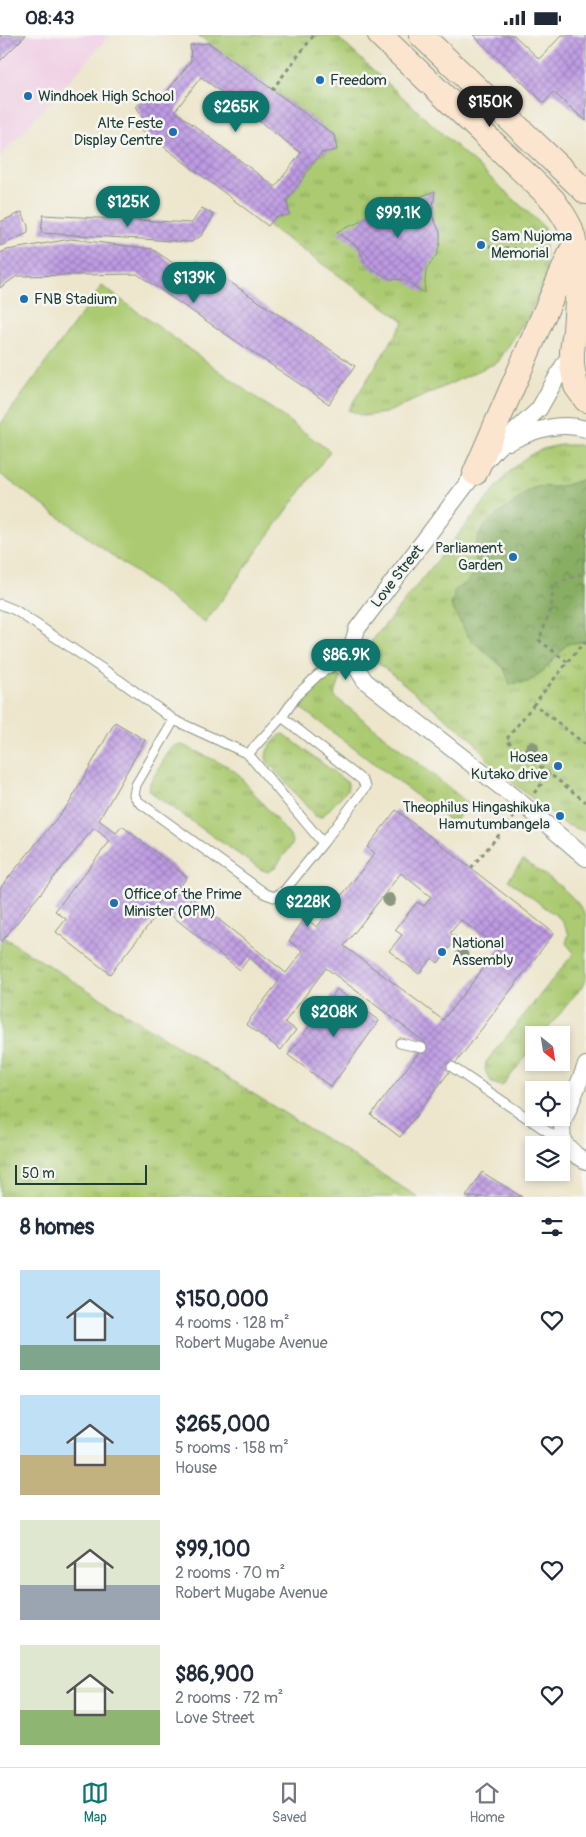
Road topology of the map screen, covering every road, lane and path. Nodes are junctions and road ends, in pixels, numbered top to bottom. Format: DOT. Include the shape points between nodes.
graph roads {
  1 [pos="314,35"];
  2 [pos="380,35"];
  3 [pos="421,35"];
  4 [pos="272,90"];
  5 [pos="586,192"];
  6 [pos="481,245"];
  7 [pos="575,245"];
  8 [pos="578,331"];
  9 [pos="586,400"];
  10 [pos="586,429"];
  11 [pos="496,449"];
  12 [pos="475,473"];
  13 [pos="586,572"];
  14 [pos="0,604"];
  15 [pos="586,644"];
  16 [pos="349,656"];
  17 [pos="567,661"];
  18 [pos="534,704"];
  19 [pos="282,717"];
  20 [pos="174,720"];
  21 [pos="586,745"];
  22 [pos="248,755"];
  23 [pos="550,774"];
  24 [pos="586,802"];
  25 [pos="524,805"];
  26 [pos="323,843"];
  27 [pos="586,858"];
  28 [pos="471,868"];
  29 [pos="400,1043"];
  30 [pos="422,1048"];
  31 [pos="586,1065"];
  32 [pos="452,1067"];
  33 [pos="554,1136"];
  34 [pos="563,1136"];
  35 [pos="570,1149"];
  36 [pos="586,1161"];
  1 -- 4 [label="path"];
  2 -- 7 [label="main road" via="553,200 571,228"];
  3 -- 5 [label="main road"];
  6 -- 7 [label="path" via="551,254"];
  7 -- 8 [label="main road"];
  7 -- 12 [label="main road"];
  8 -- 9 [label="main road" via="572,366 576,386"];
  8 -- 11 [label="street, Love Street" via="539,409"];
  10 -- 11 [label="street" via="566,425 546,428"];
  11 -- 12 [label="street, Love Street"];
  12 -- 16 [label="street, Love Street" via="357,629"];
  13 -- 17 [label="path" via="553,585 552,606 539,640"];
  14 -- 20 [label="lane" via="15,610"];
  15 -- 17 [label="path" via="584,642"];
  16 -- 19 [label="lane" via="318,675 298,694"];
  16 -- 25 [label="street" via="365,681"];
  17 -- 18 [label="path"];
  18 -- 21 [label="path"];
  18 -- 23 [label="path" via="506,740"];
  19 -- 22 [label="lane"];
  19 -- 26 [label="lane" via="366,787"];
  20 -- 22 [label="lane"];
  20 -- 26 [label="lane" via="136,785 134,795 139,802 266,895 274,897 284,891"];
  22 -- 26 [label="lane"];
  23 -- 24 [label="path"];
  23 -- 25 [label="path"];
  25 -- 27 [label="street"];
  25 -- 28 [label="path"];
  29 -- 30 [label="lane"];
  31 -- 34 [label="street" via="562,1125"];
  32 -- 33 [label="lane"];
  35 -- 36 [label="street"];
}
